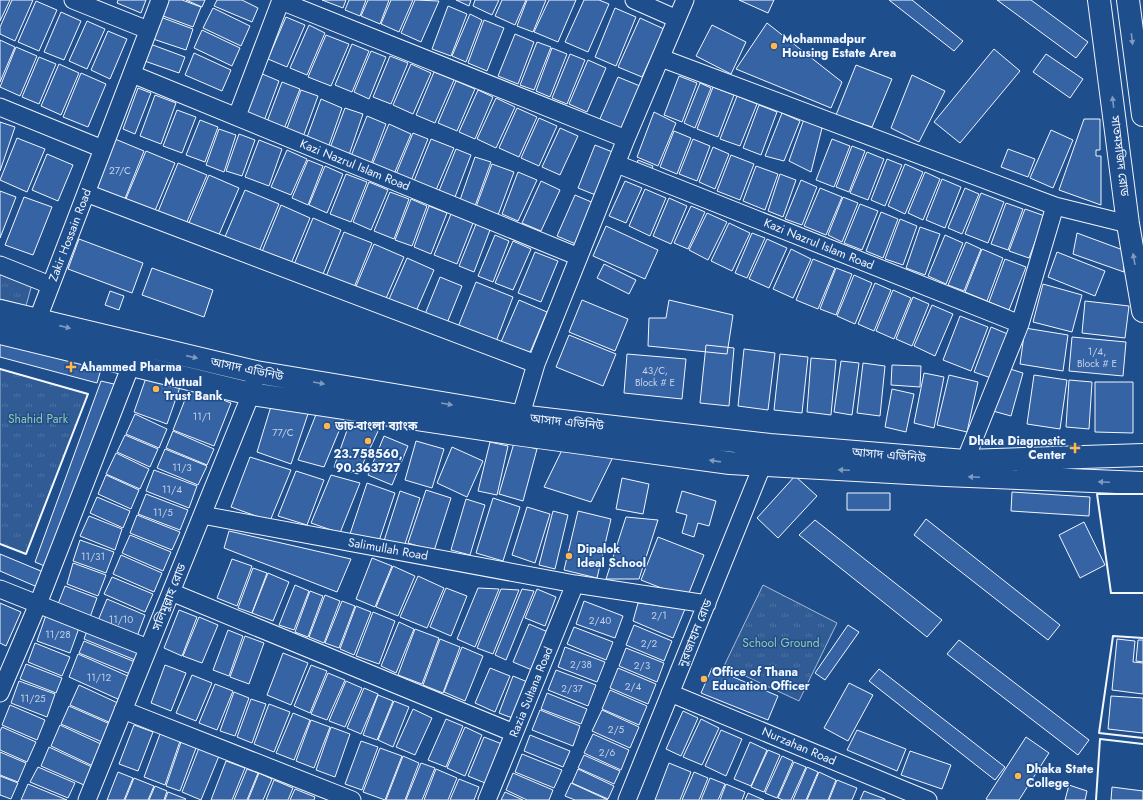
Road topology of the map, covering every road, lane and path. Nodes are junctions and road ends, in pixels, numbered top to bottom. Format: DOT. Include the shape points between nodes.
graph roads {
  1 [pos="73,0"];
  2 [pos="160,0"];
  3 [pos="281,0"];
  4 [pos="634,0"];
  5 [pos="685,0"];
  6 [pos="1100,0"];
  7 [pos="1128,0"];
  8 [pos="677,19"];
  9 [pos="148,30"];
  10 [pos="661,58"];
  11 [pos="132,74"];
  12 [pos="0,107"];
  13 [pos="1143,115"];
  14 [pos="236,116"];
  15 [pos="626,139"];
  16 [pos="103,149"];
  17 [pos="617,164"];
  18 [pos="86,193"];
  19 [pos="1056,206"];
  20 [pos="1128,224"];
  21 [pos="579,257"];
  22 [pos="0,265"];
  23 [pos="50,285"];
  24 [pos="0,311"];
  25 [pos="1143,311"];
  26 [pos="37,320"];
  27 [pos="1020,324"];
  28 [pos="0,334"];
  29 [pos="536,364"];
  30 [pos="131,365"];
  31 [pos="256,372"];
  32 [pos="251,394"];
  33 [pos="517,425"];
  34 [pos="770,444"];
  35 [pos="1143,455"];
  36 [pos="964,461"];
  37 [pos="762,466"];
  38 [pos="1143,483"];
  39 [pos="202,515"];
  40 [pos="575,584"];
  41 [pos="0,589"];
  42 [pos="171,592"];
  43 [pos="38,604"];
  44 [pos="707,604"];
  45 [pos="148,648"];
  46 [pos="0,693"];
  47 [pos="670,693"];
  48 [pos="123,710"];
  49 [pos="514,733"];
  50 [pos="87,800"];
  51 [pos="352,800"];
  52 [pos="487,800"];
  53 [pos="627,800"];
  54 [pos="928,800"];
  1 -- 9 [label="street"];
  2 -- 9 [label="street, Zakir Hossain Road"];
  3 -- 14 [label="street"];
  3 -- 15 [label="street"];
  4 -- 8 [label="street"];
  5 -- 8 [label="street"];
  20 -- 6 [label="main road, সাতমসজিদ রোড, one-way"];
  7 -- 13 [label="main road, one-way"];
  8 -- 10 [label="street"];
  9 -- 11 [label="street, Zakir Hossain Road"];
  10 -- 15 [label="street"];
  10 -- 19 [label="street"];
  11 -- 14 [label="street, Kazi Nazrul Islam Road"];
  11 -- 16 [label="street, Zakir Hossain Road"];
  12 -- 16 [label="street"];
  14 -- 21 [label="street, Kazi Nazrul Islam Road"];
  15 -- 17 [label="street"];
  16 -- 18 [label="street, Zakir Hossain Road"];
  17 -- 21 [label="street"];
  17 -- 27 [label="street, Kazi Nazrul Islam Road"];
  18 -- 23 [label="street, Zakir Hossain Road"];
  18 -- 29 [label="street"];
  19 -- 20 [label="street"];
  19 -- 27 [label="street"];
  25 -- 20 [label="main road, সাতমসজিদ রোড, one-way"];
  21 -- 29 [label="street"];
  22 -- 23 [label="street"];
  23 -- 26 [label="street, Zakir Hossain Road"];
  24 -- 26 [label="main road, আসাদ এভিনিউ"];
  26 -- 31 [label="main road, আসাদ এভিনিউ, one-way"];
  27 -- 36 [label="street"];
  28 -- 30 [label="main road, আসাদ এভিনিউ"];
  29 -- 33 [label="street"];
  30 -- 32 [label="main road, আসাদ এভিনিউ"];
  30 -- 43 [label="street"];
  31 -- 32 [label="street, সলিমুল্লাহ রোড"];
  31 -- 33 [label="main road, আসাদ এভিনিউ, one-way"];
  32 -- 33 [label="main road, আসাদ এভিনিউ"];
  32 -- 39 [label="street, সলিমুল্লাহ রোড"];
  33 -- 34 [label="main road, আসাদ এভিনিউ"];
  37 -- 33 [label="main road, আসাদ এভিনিউ, one-way"];
  34 -- 36 [label="main road, আসাদ এভিনিউ"];
  34 -- 37 [label="street, নুরজাহান রোড"];
  35 -- 36 [label="main road, আসাদ এভিনিউ"];
  38 -- 37 [label="main road, আসাদ এভিনিউ, one-way"];
  37 -- 44 [label="street, নুরজাহান রোড"];
  39 -- 40 [label="street, Salimullah Road"];
  39 -- 42 [label="street, সলিমুল্লাহ রোড"];
  40 -- 44 [label="street, Salimullah Road"];
  40 -- 49 [label="street, Razia Sultana Road"];
  41 -- 43 [label="street"];
  42 -- 45 [label="street, সলিমুল্লাহ রোড"];
  42 -- 49 [label="street"];
  43 -- 45 [label="street"];
  43 -- 46 [label="street"];
  44 -- 47 [label="street, নুরজাহান রোড"];
  45 -- 48 [label="street, সলিমুল্লাহ রোড"];
  47 -- 53 [label="street, নুরজাহান রোড"];
  47 -- 54 [label="street, Nurzahan Road"];
  48 -- 50 [label="street, সলিমুল্লাহ রোড"];
  48 -- 51 [label="street"];
  49 -- 52 [label="street, Razia Sultana Road"];
}
